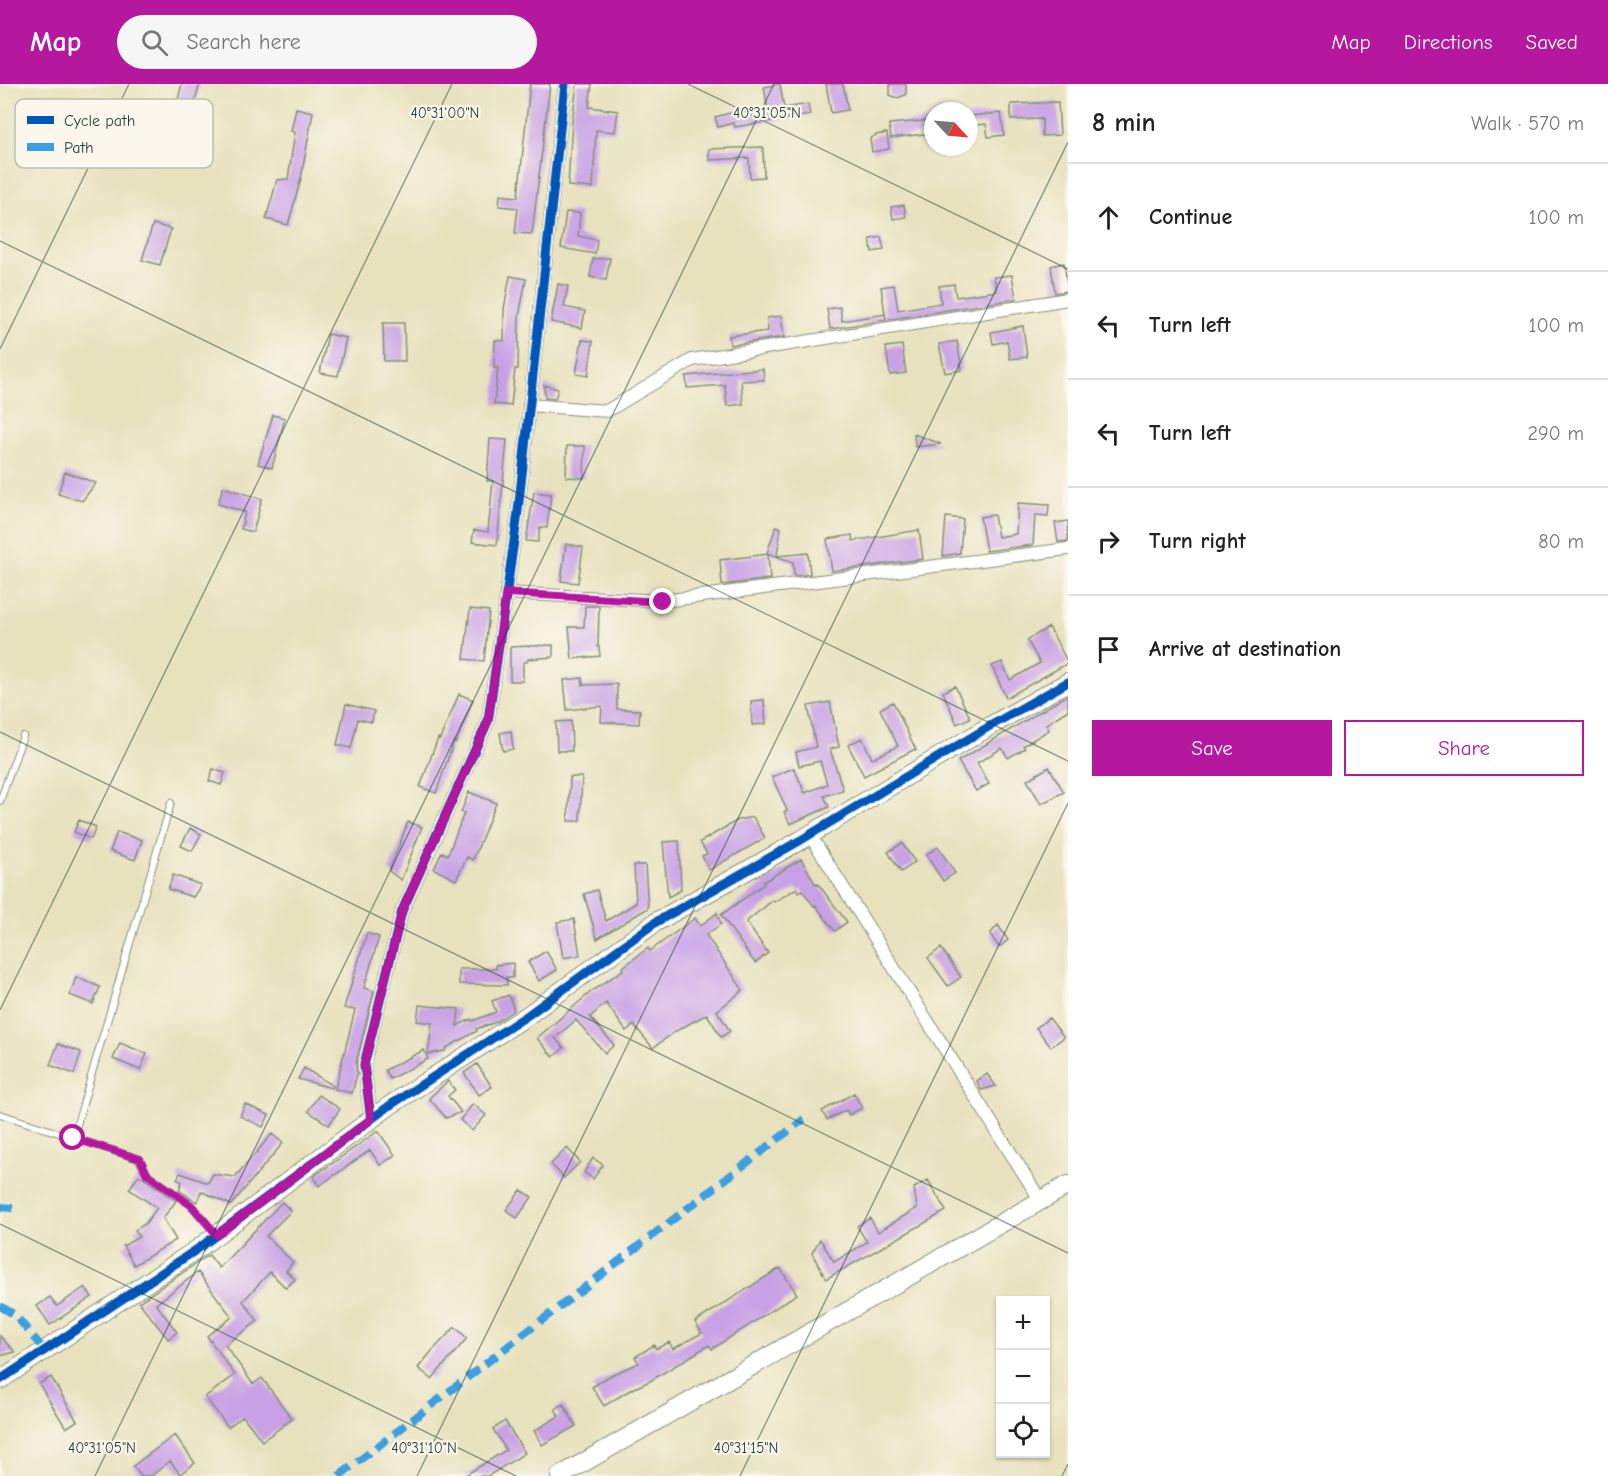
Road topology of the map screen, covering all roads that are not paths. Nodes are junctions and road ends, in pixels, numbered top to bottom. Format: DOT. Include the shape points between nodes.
graph roads {
  1 [pos="565,84"];
  2 [pos="1068,299"];
  3 [pos="530,405"];
  4 [pos="1068,549"];
  5 [pos="506,593"];
  6 [pos="1068,682"];
  7 [pos="23,736"];
  8 [pos="0,801"];
  9 [pos="171,803"];
  10 [pos="810,835"];
  11 [pos="0,1114"];
  12 [pos="371,1119"];
  13 [pos="73,1138"];
  14 [pos="1068,1185"];
  15 [pos="1041,1201"];
  16 [pos="217,1235"];
  17 [pos="0,1380"];
  18 [pos="560,1476"];
  1 -- 3 [label="street"];
  2 -- 3 [label="street" via="692,360 607,411"];
  3 -- 5 [label="street"];
  4 -- 5 [label="street" via="663,602"];
  5 -- 12 [label="street" via="488,721 399,922 364,1065"];
  6 -- 10 [label="street"];
  7 -- 8 [label="lane"];
  9 -- 13 [label="lane"];
  10 -- 12 [label="street" via="656,922 528,1015"];
  10 -- 15 [label="street"];
  11 -- 13 [label="lane"];
  12 -- 16 [label="street"];
  13 -- 16 [label="lane" via="140,1159 147,1174 191,1205"];
  14 -- 15 [label="street"];
  15 -- 18 [label="street"];
  16 -- 17 [label="street"];
}
